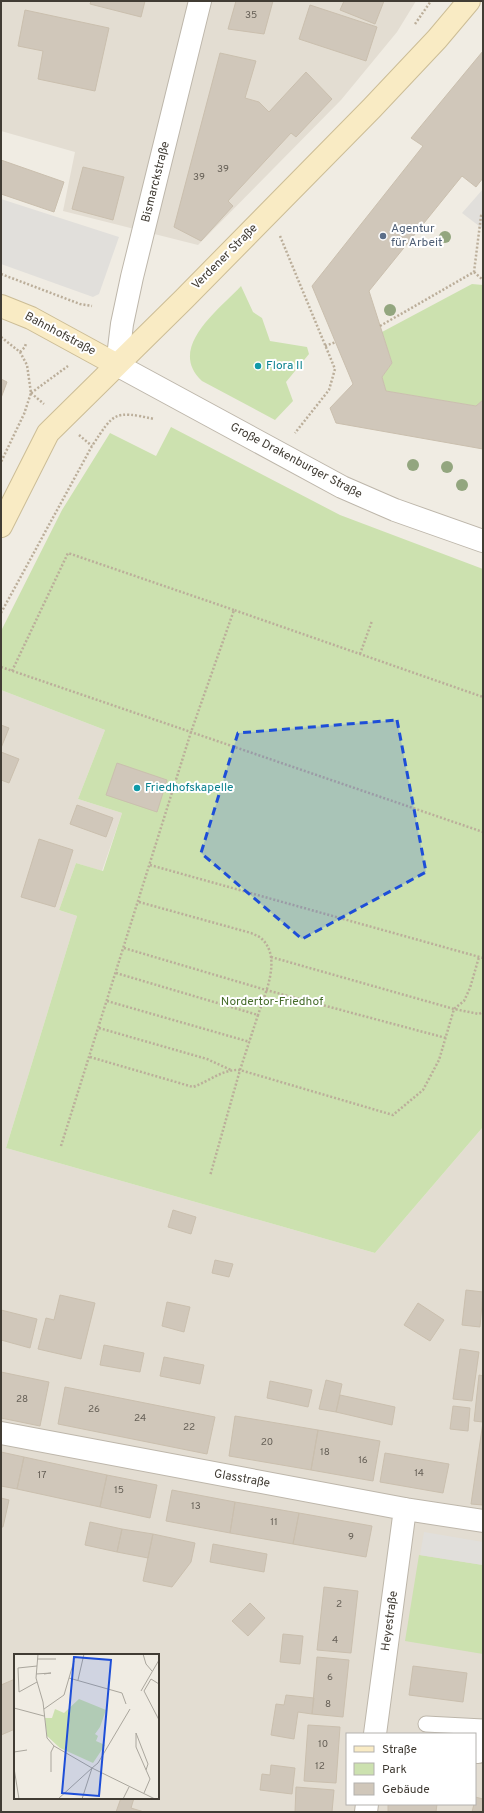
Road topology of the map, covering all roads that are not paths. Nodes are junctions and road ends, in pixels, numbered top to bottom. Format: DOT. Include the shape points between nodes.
graph roads {
  1 [pos="200,1"];
  2 [pos="469,1"];
  3 [pos="1,306"];
  4 [pos="117,365"];
  5 [pos="1,526"];
  6 [pos="483,541"];
  7 [pos="1,1433"];
  8 [pos="405,1509"];
  9 [pos="483,1520"];
  10 [pos="426,1724"];
  11 [pos="483,1727"];
  12 [pos="483,1732"];
  13 [pos="375,1733"];
  14 [pos="478,1752"];
  1 -- 4 [label="street, Bismarckstraße" via="132,277"];
  2 -- 4 [label="street, Verdener Straße" via="437,39 263,219"];
  3 -- 4 [label="street, Bahnhofstraße" via="31,318"];
  4 -- 5 [label="street, Verdener Straße" via="48,433"];
  4 -- 6 [label="street, Große Drakenburger Straße" via="342,487 395,510"];
  7 -- 8 [label="street, Glasstraße"];
  8 -- 9 [label="street, Glasstraße"];
  8 -- 13 [label="street, Heyestraße"];
  10 -- 11 [label="lane"];
  12 -- 14 [label="street"];
}
